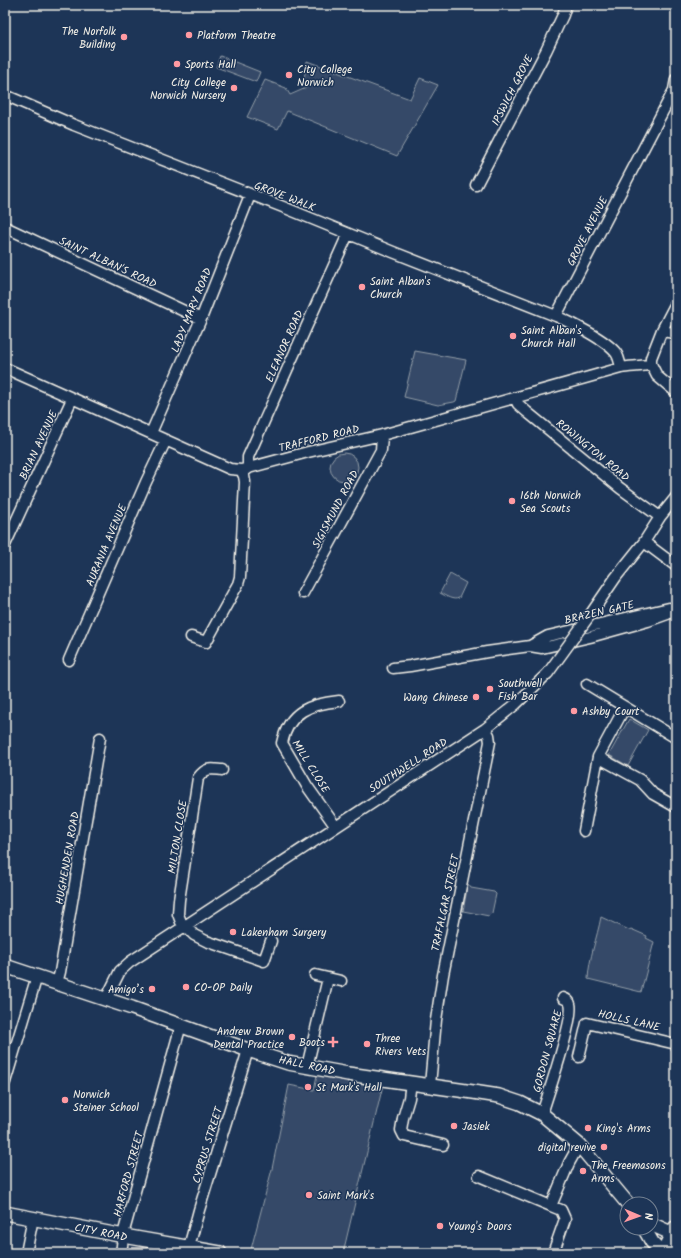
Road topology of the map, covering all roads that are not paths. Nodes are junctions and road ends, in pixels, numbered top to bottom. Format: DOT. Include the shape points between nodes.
graph roads {
  1 [pos="566,5"];
  2 [pos="676,79"];
  3 [pos="5,95"];
  4 [pos="476,185"];
  5 [pos="250,195"];
  6 [pos="5,227"];
  7 [pos="348,234"];
  8 [pos="676,303"];
  9 [pos="556,316"];
  10 [pos="201,319"];
  11 [pos="662,330"];
  12 [pos="676,333"];
  13 [pos="651,364"];
  14 [pos="5,368"];
  15 [pos="621,368"];
  16 [pos="676,392"];
  17 [pos="515,398"];
  18 [pos="72,399"];
  19 [pos="151,433"];
  20 [pos="382,435"];
  21 [pos="166,440"];
  22 [pos="244,470"];
  23 [pos="676,497"];
  24 [pos="660,517"];
  25 [pos="644,542"];
  26 [pos="5,544"];
  27 [pos="676,566"];
  28 [pos="303,593"];
  29 [pos="676,606"];
  30 [pos="676,611"];
  31 [pos="191,636"];
  32 [pos="530,646"];
  33 [pos="69,660"];
  34 [pos="393,668"];
  35 [pos="587,684"];
  36 [pos="340,702"];
  37 [pos="625,707"];
  38 [pos="485,729"];
  39 [pos="100,738"];
  40 [pos="676,738"];
  41 [pos="598,757"];
  42 [pos="222,770"];
  43 [pos="676,807"];
  44 [pos="336,827"];
  45 [pos="584,831"];
  46 [pos="185,926"];
  47 [pos="270,941"];
  48 [pos="5,966"];
  49 [pos="315,975"];
  50 [pos="37,976"];
  51 [pos="328,978"];
  52 [pos="341,981"];
  53 [pos="57,983"];
  54 [pos="563,998"];
  55 [pos="106,999"];
  56 [pos="181,1025"];
  57 [pos="676,1044"];
  58 [pos="248,1050"];
  59 [pos="579,1057"];
  60 [pos="307,1067"];
  61 [pos="5,1082"];
  62 [pos="410,1082"];
  63 [pos="430,1085"];
  64 [pos="542,1114"];
  65 [pos="442,1145"];
  66 [pos="579,1145"];
  67 [pos="479,1176"];
  68 [pos="621,1196"];
  69 [pos="551,1206"];
  70 [pos="5,1213"];
  71 [pos="32,1218"];
  72 [pos="659,1226"];
  73 [pos="675,1231"];
  74 [pos="124,1236"];
  75 [pos="649,1236"];
  76 [pos="189,1247"];
  77 [pos="26,1253"];
  78 [pos="120,1253"];
  79 [pos="220,1253"];
  80 [pos="553,1253"];
  81 [pos="663,1253"];
  1 -- 4 [label="street, IPSWICH GROVE" via="546,51"];
  2 -- 9 [label="street, GROVE AVENUE" via="674,90"];
  3 -- 5 [label="street, GROVE WALK" via="74,126"];
  5 -- 7 [label="street, GROVE WALK"];
  5 -- 10 [label="street, LADY MARY ROAD"];
  6 -- 10 [label="street, SAINT ALBAN'S ROAD"];
  7 -- 9 [label="street, GROVE WALK"];
  7 -- 22 [label="street, ELEANOR ROAD"];
  8 -- 11 [label="street"];
  9 -- 15 [label="street" via="612,348 617,354"];
  10 -- 19 [label="street, LADY MARY ROAD"];
  11 -- 12 [label="street"];
  11 -- 13 [label="street" via="653,351"];
  13 -- 15 [label="street, TRAFFORD ROAD"];
  13 -- 16 [label="street" via="657,376"];
  14 -- 18 [label="street"];
  15 -- 17 [label="street, TRAFFORD ROAD"];
  17 -- 20 [label="street, TRAFFORD ROAD"];
  17 -- 24 [label="street, ROWINGTON ROAD" via="532,417"];
  18 -- 19 [label="street"];
  18 -- 26 [label="street, BRIAN AVENUE"];
  19 -- 21 [label="street"];
  20 -- 22 [label="street, TRAFFORD ROAD"];
  20 -- 28 [label="street, SIGISMUND ROAD" via="381,450"];
  21 -- 22 [label="street" via="230,469"];
  21 -- 33 [label="street, AURANIA AVENUE"];
  22 -- 31 [label="street, ELEANOR ROAD" via="238,584 209,645"];
  23 -- 24 [label="street, SOUTHWELL ROAD"];
  24 -- 25 [label="street, SOUTHWELL ROAD"];
  25 -- 27 [label="street"];
  25 -- 38 [label="street, SOUTHWELL ROAD, bridge" via="548,673"];
  29 -- 32 [label="street, BRAZEN GATE" via="548,636"];
  30 -- 32 [label="street, BRAZEN GATE" via="590,637 542,648"];
  32 -- 34 [label="street, BRAZEN GATE"];
  35 -- 37 [label="street"];
  36 -- 44 [label="street, MILL CLOSE" via="322,703 304,710 293,718 284,731 282,743 307,786"];
  37 -- 40 [label="street"];
  37 -- 41 [label="street"];
  38 -- 44 [label="street, SOUTHWELL ROAD"];
  38 -- 63 [label="street, TRAFALGAR STREET" via="490,742 443,975"];
  39 -- 53 [label="street, HUGHENDEN ROAD"];
  41 -- 43 [label="street" via="640,780 653,794"];
  41 -- 45 [label="street"];
  42 -- 46 [label="street, MILTON CLOSE" via="209,769 202,772 198,778 179,900 178,914"];
  44 -- 46 [label="street, SOUTHWELL ROAD"];
  46 -- 47 [label="street" via="194,935 206,941 264,961"];
  46 -- 55 [label="street, SOUTHWELL ROAD" via="120,971"];
  48 -- 50 [label="street, HALL ROAD"];
  49 -- 51 [label="street"];
  50 -- 53 [label="street, HALL ROAD"];
  50 -- 61 [label="street"];
  51 -- 52 [label="street"];
  51 -- 60 [label="street"];
  53 -- 55 [label="street, HALL ROAD"];
  54 -- 64 [label="street, GORDON SQUARE" via="571,1004 570,1018"];
  55 -- 56 [label="street, HALL ROAD"];
  56 -- 58 [label="street, HALL ROAD"];
  56 -- 74 [label="street, HARFORD STREET"];
  57 -- 59 [label="street, HOLLS LANE" via="587,1023"];
  58 -- 60 [label="street, HALL ROAD"];
  58 -- 76 [label="street, CYPRUS STREET"];
  60 -- 62 [label="street, HALL ROAD"];
  62 -- 63 [label="street, HALL ROAD"];
  62 -- 65 [label="street" via="401,1130 404,1136 418,1143"];
  63 -- 64 [label="street, HALL ROAD" via="499,1096"];
  64 -- 66 [label="street, HALL ROAD"];
  66 -- 68 [label="street, HALL ROAD"];
  66 -- 69 [label="street"];
  67 -- 69 [label="street"];
  69 -- 80 [label="street" via="561,1210 565,1219"];
  70 -- 71 [label="street, CITY ROAD"];
  71 -- 74 [label="street, CITY ROAD"];
  71 -- 77 [label="street"];
  72 -- 73 [label="street"];
  73 -- 81 [label="main road"];
  74 -- 76 [label="street, CITY ROAD"];
  74 -- 78 [label="street, HARFORD STREET"];
  75 -- 81 [label="street"];
  76 -- 79 [label="street, CITY ROAD"];
}
